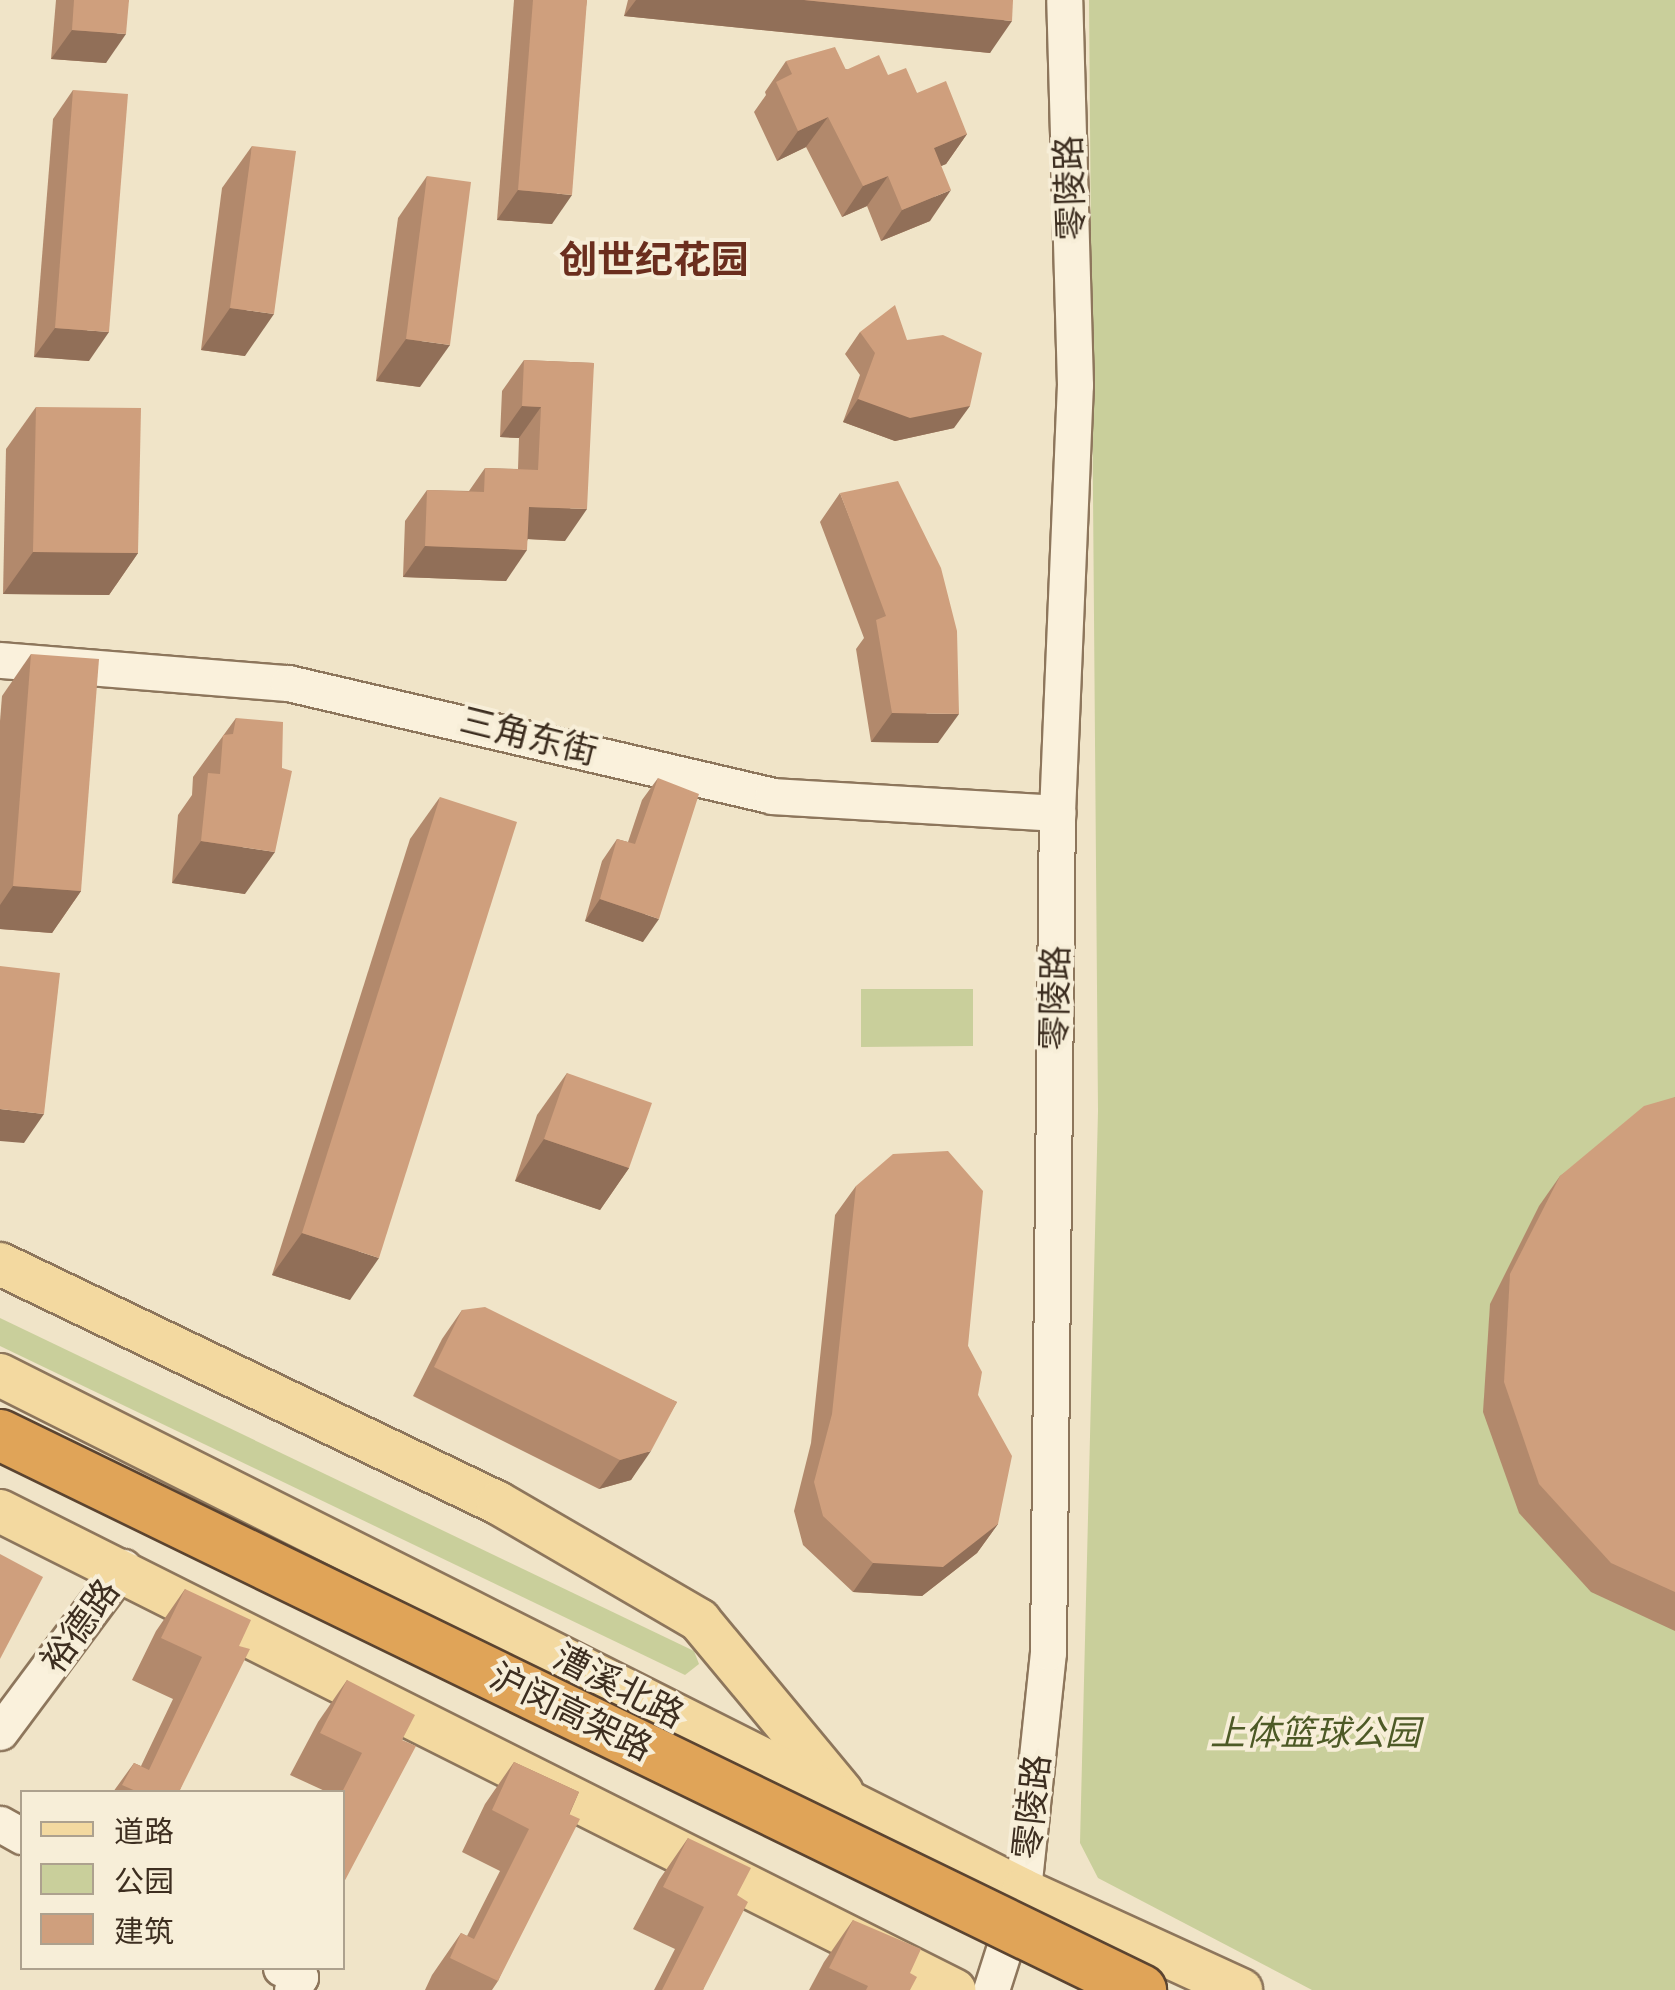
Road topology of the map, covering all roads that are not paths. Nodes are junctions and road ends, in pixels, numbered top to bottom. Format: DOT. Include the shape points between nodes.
graph roads {
  1 [pos="1064,0"];
  2 [pos="0,660"];
  3 [pos="1057,813"];
  4 [pos="0,1264"];
  5 [pos="0,1375"];
  6 [pos="0,1435"];
  7 [pos="0,1468"];
  8 [pos="0,1511"];
  9 [pos="123,1567"];
  10 [pos="0,1732"];
  11 [pos="852,1804"];
  12 [pos="1023,1890"];
  13 [pos="285,1970"];
  14 [pos="292,1990"];
  15 [pos="954,1990"];
  16 [pos="991,1990"];
  17 [pos="1074,1990"];
  18 [pos="1141,1990"];
  19 [pos="1241,1990"];
  1 -- 3 [label="street, 零陵路" via="1075,385"];
  2 -- 3 [label="street, 三角东街" via="356,695 772,796"];
  3 -- 12 [label="street, 零陵路" via="1048,1652"];
  4 -- 11 [label="main road" via="498,1503 699,1620"];
  5 -- 11 [label="main road, 漕溪北路"];
  6 -- 18 [label="highway, 沪闵高架路, bridge"];
  7 -- 17 [label="highway"];
  8 -- 9 [label="main road"];
  9 -- 10 [label="street, 裕德路"];
  9 -- 15 [label="main road"];
  11 -- 12 [label="main road, 漕溪北路"];
  12 -- 16 [label="street, 零陵路"];
  12 -- 19 [label="main road, 漕溪北路"];
  13 -- 14 [label="street" via="300,1977"];
}
